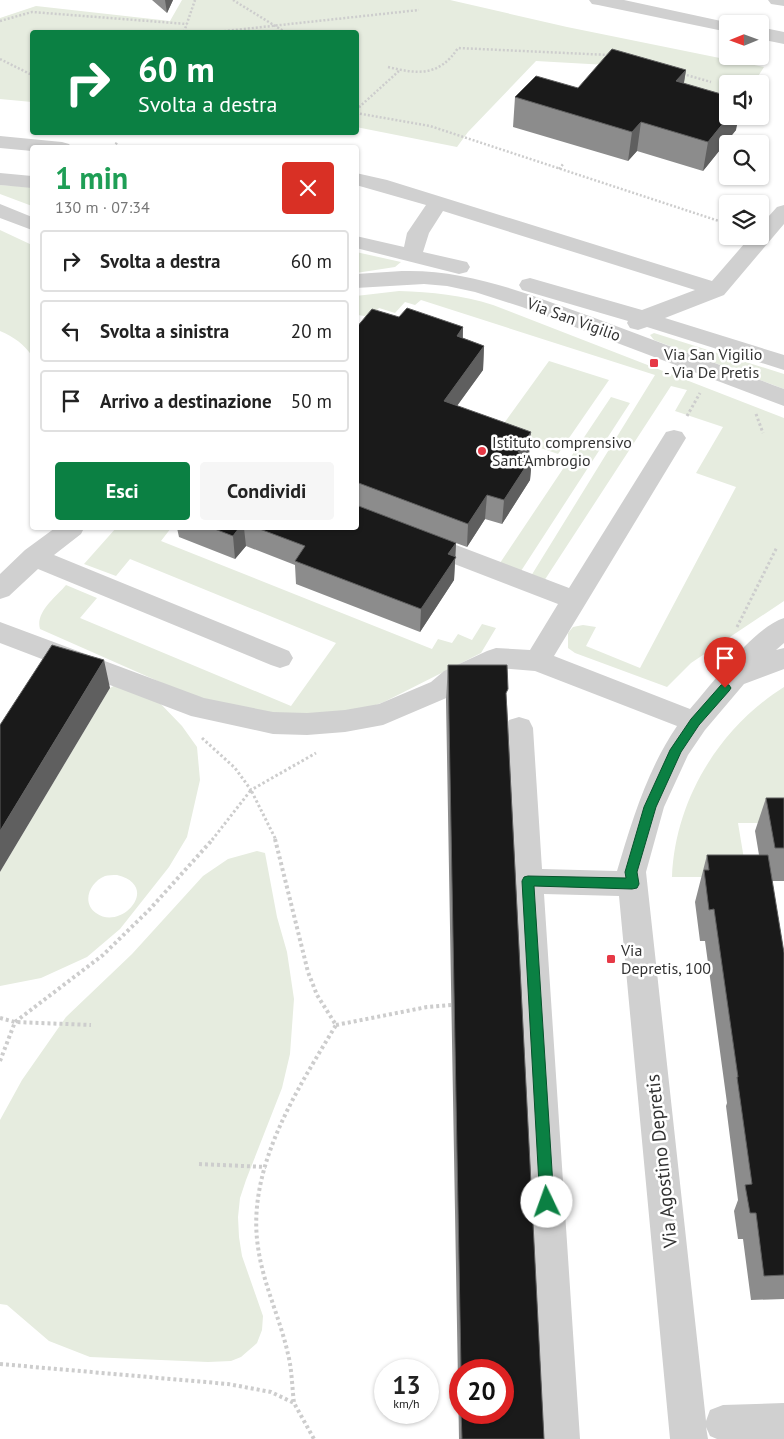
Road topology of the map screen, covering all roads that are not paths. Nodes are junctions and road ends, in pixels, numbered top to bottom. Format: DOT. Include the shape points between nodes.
graph roads {
  1 [pos="598,0"];
  2 [pos="776,0"];
  3 [pos="784,1"];
  4 [pos="719,25"];
  5 [pos="769,35"];
  6 [pos="784,38"];
  7 [pos="0,142"];
  8 [pos="31,145"];
  9 [pos="0,179"];
  10 [pos="359,180"];
  11 [pos="30,182"];
  12 [pos="438,202"];
  13 [pos="0,210"];
  14 [pos="784,211"];
  15 [pos="30,223"];
  16 [pos="359,243"];
  17 [pos="413,266"];
  18 [pos="359,280"];
  19 [pos="716,290"];
  20 [pos="643,318"];
  21 [pos="626,338"];
  22 [pos="784,363"];
  23 [pos="784,398"];
  24 [pos="674,438"];
  25 [pos="359,517"];
  26 [pos="54,530"];
  27 [pos="69,530"];
  28 [pos="34,557"];
  29 [pos="0,589"];
  30 [pos="575,600"];
  31 [pos="784,628"];
  32 [pos="0,632"];
  33 [pos="56,652"];
  34 [pos="280,658"];
  35 [pos="784,658"];
  36 [pos="537,661"];
  37 [pos="41,675"];
  38 [pos="735,677"];
  39 [pos="695,722"];
  40 [pos="519,728"];
  41 [pos="528,881"];
  42 [pos="632,884"];
  43 [pos="784,1421"];
  44 [pos="723,1422"];
  45 [pos="561,1439"];
  46 [pos="689,1439"];
  1 -- 4 [label="street"];
  2 -- 3 [label="street"];
  5 -- 6 [label="street"];
  7 -- 8 [label="street"];
  9 -- 11 [label="street"];
  10 -- 12 [label="street"];
  12 -- 17 [label="street" via="418,234"];
  12 -- 19 [label="street"];
  13 -- 15 [label="street"];
  14 -- 19 [label="street, Via San Vigilio"];
  16 -- 17 [label="street, Via San Vigilio"];
  17 -- 18 [label="street, Via San Vigilio"];
  17 -- 20 [label="street, Via San Vigilio" via="526,284"];
  17 -- 21 [label="street, Via San Vigilio" via="526,301"];
  19 -- 20 [label="street, Via San Vigilio"];
  20 -- 21 [label="street"];
  20 -- 22 [label="street, Via San Vigilio"];
  21 -- 23 [label="street, Via San Vigilio"];
  24 -- 30 [label="street"];
  25 -- 30 [label="street"];
  26 -- 28 [label="street"];
  27 -- 28 [label="street"];
  28 -- 29 [label="street"];
  28 -- 34 [label="street"];
  30 -- 36 [label="street"];
  31 -- 38 [label="street, Via Agostino Depretis" via="751,657"];
  32 -- 33 [label="street"];
  33 -- 36 [label="street" via="201,708 273,723 308,724 383,714 441,689 454,678 496,658"];
  33 -- 37 [label="street"];
  35 -- 38 [label="street, Via Agostino Depretis"];
  36 -- 39 [label="street"];
  38 -- 39 [label="street, Via Agostino Depretis"];
  39 -- 42 [label="street, Via Agostino Depretis" via="676,750 650,807 631,872"];
  40 -- 41 [label="street"];
  41 -- 42 [label="street"];
  41 -- 45 [label="street"];
  42 -- 46 [label="street, Via Agostino Depretis"];
  43 -- 44 [label="street"];
}
